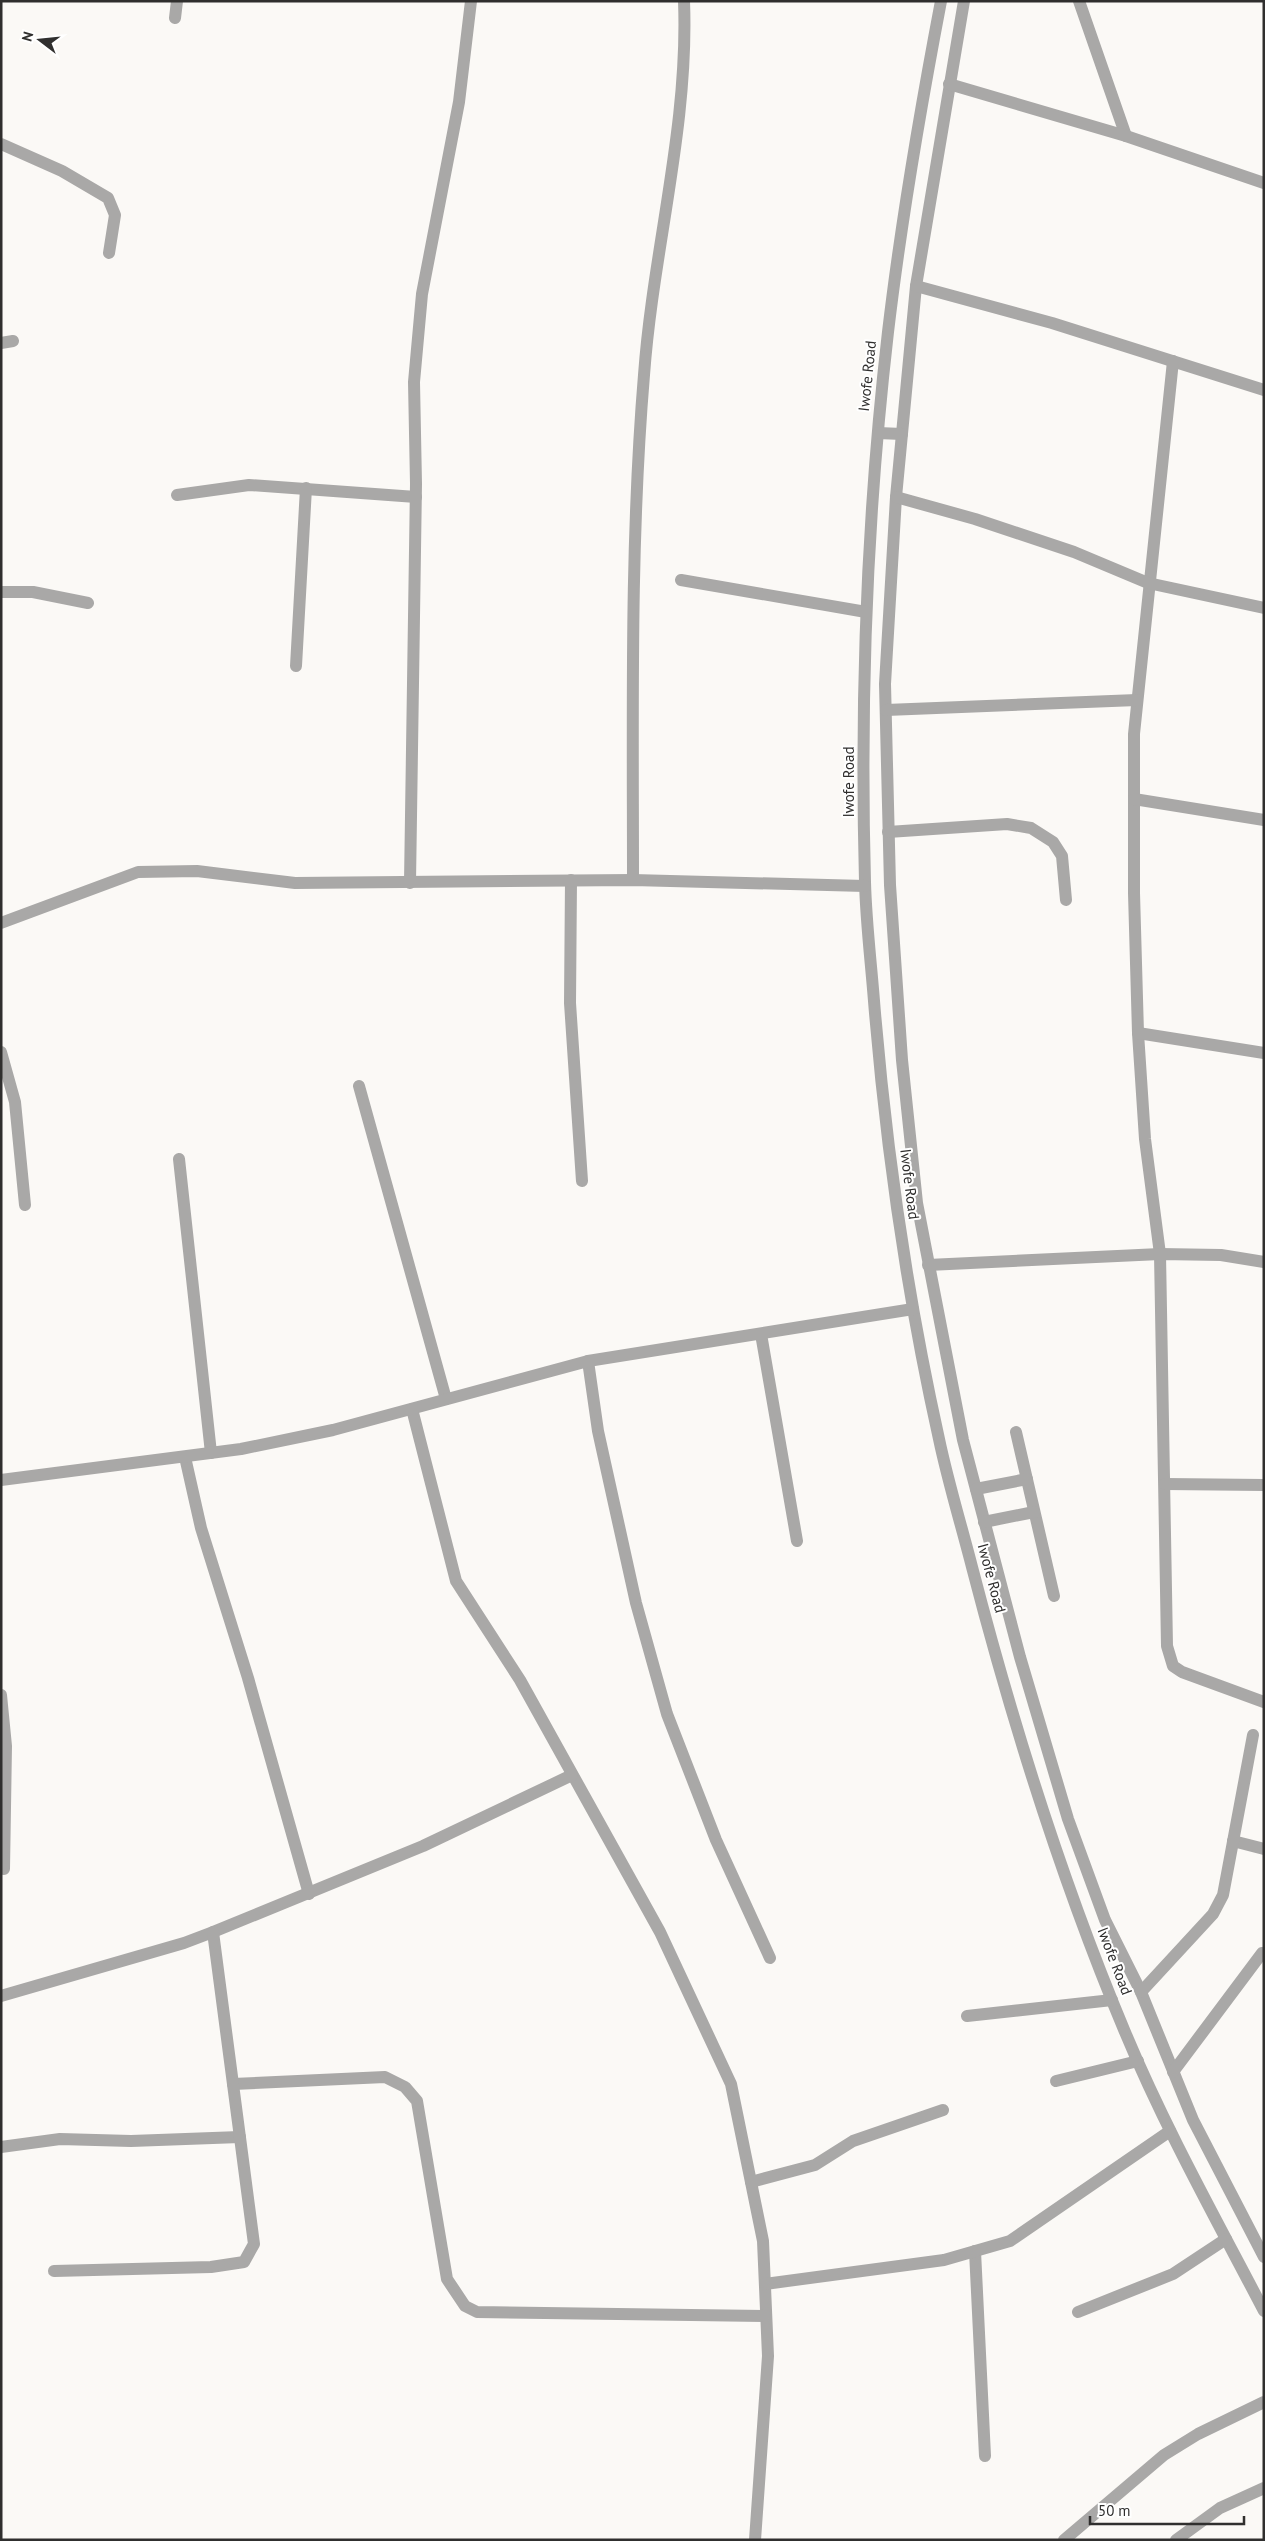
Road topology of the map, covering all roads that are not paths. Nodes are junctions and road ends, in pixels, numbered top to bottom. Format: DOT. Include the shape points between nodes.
graph roads {
  1 [pos="177,1"];
  2 [pos="471,1"];
  3 [pos="684,1"];
  4 [pos="940,1"];
  5 [pos="964,1"];
  6 [pos="1079,1"];
  7 [pos="174,18"];
  8 [pos="949,84"];
  9 [pos="1126,136"];
  10 [pos="1,144"];
  11 [pos="1264,183"];
  12 [pos="109,253"];
  13 [pos="916,286"];
  14 [pos="1173,361"];
  15 [pos="1264,390"];
  16 [pos="878,433"];
  17 [pos="902,434"];
  18 [pos="306,488"];
  19 [pos="177,495"];
  20 [pos="416,497"];
  21 [pos="896,497"];
  22 [pos="681,580"];
  23 [pos="1148,582"];
  24 [pos="1,592"];
  25 [pos="88,603"];
  26 [pos="1264,608"];
  27 [pos="866,612"];
  28 [pos="296,666"];
  29 [pos="1137,700"];
  30 [pos="886,710"];
  31 [pos="1134,799"];
  32 [pos="1264,820"];
  33 [pos="888,832"];
  34 [pos="571,880"];
  35 [pos="633,880"];
  36 [pos="410,883"];
  37 [pos="865,886"];
  38 [pos="1066,900"];
  39 [pos="1,923"];
  40 [pos="1138,1033"];
  41 [pos="1,1052"];
  42 [pos="1264,1054"];
  43 [pos="359,1086"];
  44 [pos="178,1159"];
  45 [pos="582,1181"];
  46 [pos="25,1206"];
  47 [pos="1160,1254"];
  48 [pos="1264,1262"];
  49 [pos="928,1265"];
  50 [pos="913,1309"];
  51 [pos="761,1334"];
  52 [pos="588,1361"];
  53 [pos="446,1399"];
  54 [pos="412,1409"];
  55 [pos="1016,1432"];
  56 [pos="211,1453"];
  57 [pos="184,1457"];
  58 [pos="1026,1479"];
  59 [pos="1,1480"];
  60 [pos="1165,1484"];
  61 [pos="1264,1485"];
  62 [pos="976,1488"];
  63 [pos="1034,1512"];
  64 [pos="984,1522"];
  65 [pos="797,1541"];
  66 [pos="1054,1596"];
  67 [pos="1,1694"];
  68 [pos="1264,1702"];
  69 [pos="1253,1734"];
  70 [pos="572,1775"];
  71 [pos="1233,1841"];
  72 [pos="1264,1849"];
  73 [pos="4,1869"];
  74 [pos="309,1894"];
  75 [pos="213,1932"];
  76 [pos="1262,1954"];
  77 [pos="770,1958"];
  78 [pos="1141,1992"];
  79 [pos="1,1996"];
  80 [pos="1112,2000"];
  81 [pos="967,2016"];
  82 [pos="1138,2061"];
  83 [pos="1174,2072"];
  84 [pos="1056,2081"];
  85 [pos="232,2084"];
  86 [pos="943,2110"];
  87 [pos="1170,2131"];
  88 [pos="240,2137"];
  89 [pos="1,2147"];
  90 [pos="751,2182"];
  91 [pos="1226,2239"];
  92 [pos="975,2251"];
  93 [pos="1264,2257"];
  94 [pos="54,2270"];
  95 [pos="765,2284"];
  96 [pos="1264,2311"];
  97 [pos="1078,2312"];
  98 [pos="766,2316"];
  99 [pos="1264,2402"];
  100 [pos="985,2456"];
  101 [pos="1264,2488"];
  102 [pos="755,2540"];
  103 [pos="1064,2540"];
  104 [pos="1176,2540"];
  1 -- 7 [label="street"];
  2 -- 20 [label="street" via="459,102 422,294 414,382"];
  3 -- 35 [label="street" via="685,68 644,374 633,589"];
  4 -- 16 [label="street, Iwofe Road" via="895,279"];
  5 -- 8 [label="street, Iwofe Road"];
  6 -- 9 [label="street"];
  8 -- 9 [label="street"];
  8 -- 13 [label="street, Iwofe Road"];
  9 -- 11 [label="street"];
  10 -- 12 [label="street" via="62,171 108,198 115,216"];
  13 -- 14 [label="street" via="1052,323"];
  13 -- 17 [label="street, Iwofe Road"];
  14 -- 15 [label="street"];
  14 -- 23 [label="street"];
  16 -- 17 [label="street"];
  16 -- 27 [label="street, Iwofe Road"];
  17 -- 21 [label="street, Iwofe Road"];
  18 -- 19 [label="street" via="249,486"];
  18 -- 20 [label="street"];
  18 -- 28 [label="street"];
  20 -- 36 [label="street"];
  21 -- 23 [label="street" via="1074,552"];
  21 -- 30 [label="street, Iwofe Road"];
  22 -- 27 [label="street"];
  23 -- 26 [label="street"];
  23 -- 29 [label="street"];
  24 -- 25 [label="street" via="33,592"];
  27 -- 37 [label="street, Iwofe Road"];
  29 -- 30 [label="street"];
  29 -- 31 [label="street"];
  30 -- 33 [label="street, Iwofe Road"];
  31 -- 32 [label="street"];
  31 -- 40 [label="street"];
  33 -- 38 [label="street" via="1007,824 1031,828 1053,842 1062,856"];
  33 -- 49 [label="street, Iwofe Road" via="902,1060 917,1204"];
  34 -- 35 [label="street"];
  34 -- 36 [label="street"];
  34 -- 45 [label="street" via="570,1003"];
  35 -- 37 [label="street"];
  36 -- 39 [label="street" via="295,882 197,871 138,872"];
  37 -- 50 [label="street, Iwofe Road" via="879,1062 896,1207"];
  40 -- 42 [label="street"];
  40 -- 47 [label="street" via="1145,1139"];
  41 -- 46 [label="street" via="15,1102"];
  43 -- 53 [label="street"];
  44 -- 56 [label="street"];
  47 -- 48 [label="street" via="1221,1255"];
  47 -- 49 [label="street"];
  47 -- 60 [label="street"];
  49 -- 62 [label="street, Iwofe Road" via="963,1440"];
  50 -- 51 [label="street"];
  50 -- 80 [label="street, Iwofe Road" via="940,1444 997,1664 1048,1824"];
  51 -- 52 [label="street"];
  51 -- 65 [label="street"];
  52 -- 53 [label="street"];
  52 -- 77 [label="street" via="604,1460 636,1603 666,1714 716,1840"];
  53 -- 54 [label="street"];
  54 -- 56 [label="street" via="333,1430"];
  54 -- 70 [label="street" via="456,1581 520,1680"];
  55 -- 58 [label="street"];
  56 -- 57 [label="street"];
  57 -- 59 [label="street"];
  57 -- 74 [label="street" via="201,1528 248,1678"];
  58 -- 62 [label="street"];
  58 -- 63 [label="street"];
  60 -- 61 [label="street"];
  60 -- 68 [label="street" via="1167,1646 1173,1666 1196,1679"];
  62 -- 64 [label="street, Iwofe Road"];
  63 -- 64 [label="street"];
  63 -- 66 [label="street"];
  64 -- 78 [label="street, Iwofe Road" via="1068,1819 1105,1920"];
  67 -- 73 [label="street" via="6,1746"];
  69 -- 71 [label="street"];
  70 -- 74 [label="street" via="423,1846"];
  70 -- 90 [label="street" via="660,1932 731,2084"];
  71 -- 72 [label="street"];
  71 -- 78 [label="street" via="1223,1894 1213,1914"];
  74 -- 75 [label="street"];
  75 -- 79 [label="street"];
  75 -- 85 [label="street"];
  76 -- 83 [label="street"];
  78 -- 83 [label="street, Iwofe Road"];
  80 -- 81 [label="street"];
  80 -- 82 [label="street, Iwofe Road"];
  82 -- 84 [label="street"];
  82 -- 87 [label="street, Iwofe Road"];
  83 -- 93 [label="street, Iwofe Road" via="1193,2120"];
  85 -- 88 [label="street"];
  85 -- 98 [label="street" via="384,2077 405,2087 417,2101 447,2279 465,2306 477,2312"];
  86 -- 90 [label="street" via="853,2141 816,2165"];
  87 -- 91 [label="street, Iwofe Road"];
  87 -- 92 [label="street" via="1010,2241"];
  88 -- 89 [label="street" via="131,2141 60,2139"];
  88 -- 94 [label="street" via="254,2244 244,2262 211,2267"];
  90 -- 95 [label="street" via="763,2241"];
  91 -- 96 [label="street, Iwofe Road"];
  91 -- 97 [label="street" via="1174,2274"];
  92 -- 95 [label="street" via="944,2260"];
  92 -- 100 [label="street"];
  95 -- 98 [label="street"];
  98 -- 102 [label="street" via="768,2356"];
  99 -- 103 [label="street" via="1198,2434 1164,2455"];
  101 -- 104 [label="street" via="1220,2508"];
}
